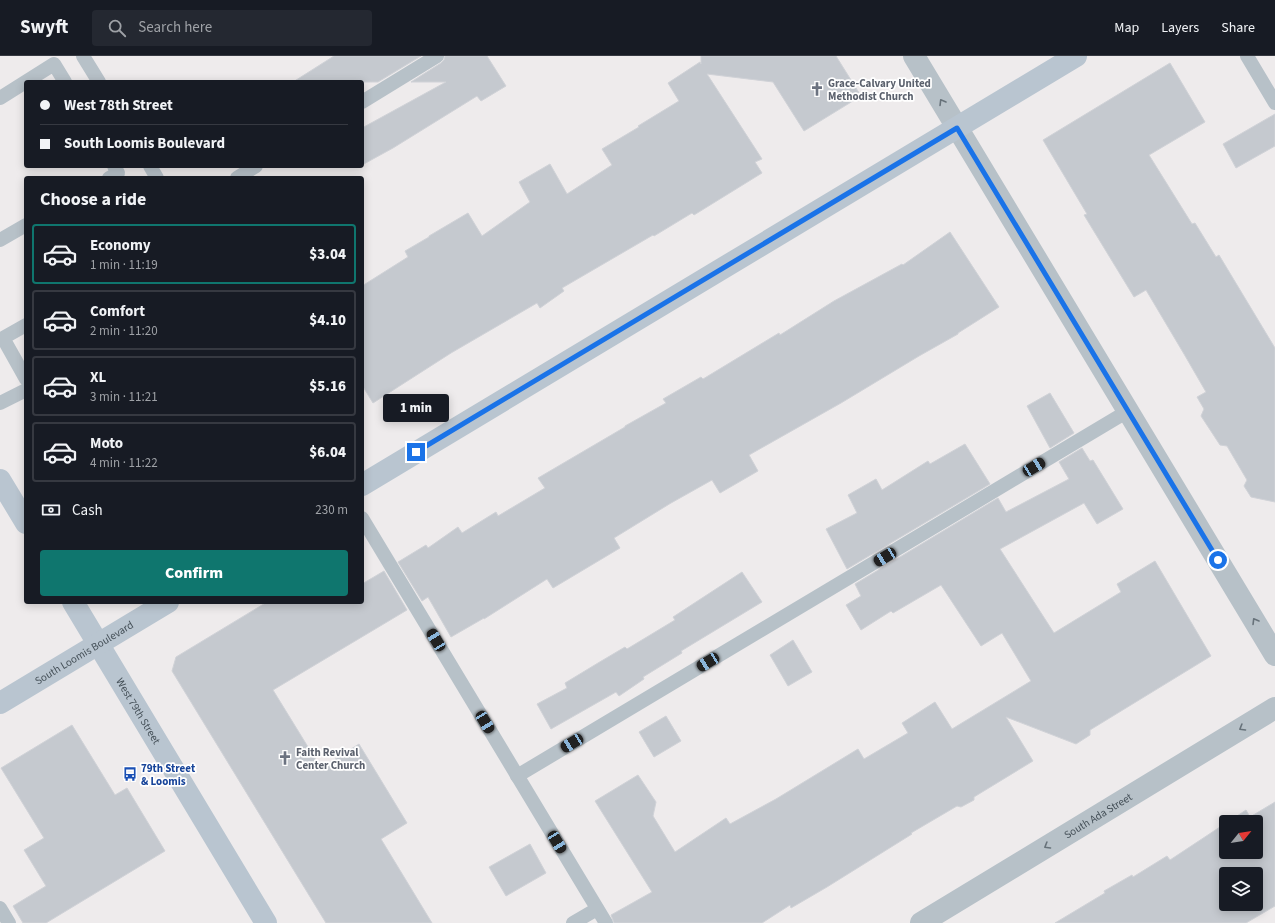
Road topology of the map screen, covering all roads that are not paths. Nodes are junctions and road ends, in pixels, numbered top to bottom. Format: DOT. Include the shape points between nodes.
graph roads {
  1 [pos="83,56"];
  2 [pos="437,56"];
  3 [pos="914,56"];
  4 [pos="1076,56"];
  5 [pos="1247,56"];
  6 [pos="29,80"];
  7 [pos="64,80"];
  8 [pos="98,80"];
  9 [pos="24,83"];
  10 [pos="0,98"];
  11 [pos="364,101"];
  12 [pos="1275,103"];
  13 [pos="957,128"];
  14 [pos="115,168"];
  15 [pos="253,168"];
  16 [pos="113,176"];
  17 [pos="240,176"];
  18 [pos="24,227"];
  19 [pos="0,240"];
  20 [pos="24,326"];
  21 [pos="24,375"];
  22 [pos="24,391"];
  23 [pos="0,403"];
  24 [pos="1128,411"];
  25 [pos="0,480"];
  26 [pos="364,484"];
  27 [pos="20,501"];
  28 [pos="24,516"];
  29 [pos="364,521"];
  30 [pos="74,604"];
  31 [pos="165,604"];
  32 [pos="99,644"];
  33 [pos="1275,655"];
  34 [pos="0,703"];
  35 [pos="1275,708"];
  36 [pos="518,776"];
  37 [pos="0,908"];
  38 [pos="597,909"];
  39 [pos="9,923"];
  40 [pos="266,923"];
  41 [pos="573,923"];
  42 [pos="606,923"];
  43 [pos="921,923"];
  1 -- 8 [label="lane"];
  2 -- 11 [label="lane"];
  13 -- 3 [label="street, one-way"];
  4 -- 13 [label="street"];
  5 -- 12 [label="lane"];
  6 -- 7 [label="lane" via="54,64"];
  9 -- 10 [label="lane"];
  13 -- 24 [label="street"];
  13 -- 26 [label="street"];
  14 -- 16 [label="lane" via="118,173"];
  15 -- 17 [label="lane"];
  18 -- 19 [label="lane"];
  20 -- 21 [label="lane" via="3,338"];
  22 -- 23 [label="lane"];
  33 -- 24 [label="street, one-way"];
  24 -- 36 [label="lane"];
  25 -- 27 [label="street"];
  27 -- 28 [label="street"];
  29 -- 36 [label="lane"];
  30 -- 32 [label="street, West 79th Street"];
  31 -- 32 [label="street, South Loomis Boulevard"];
  32 -- 34 [label="street, South Loomis Boulevard"];
  32 -- 40 [label="street, West 79th Street"];
  35 -- 43 [label="street, South Ada Street, one-way"];
  36 -- 38 [label="lane"];
  37 -- 39 [label="lane"];
  38 -- 41 [label="lane"];
  38 -- 42 [label="lane"];
}
